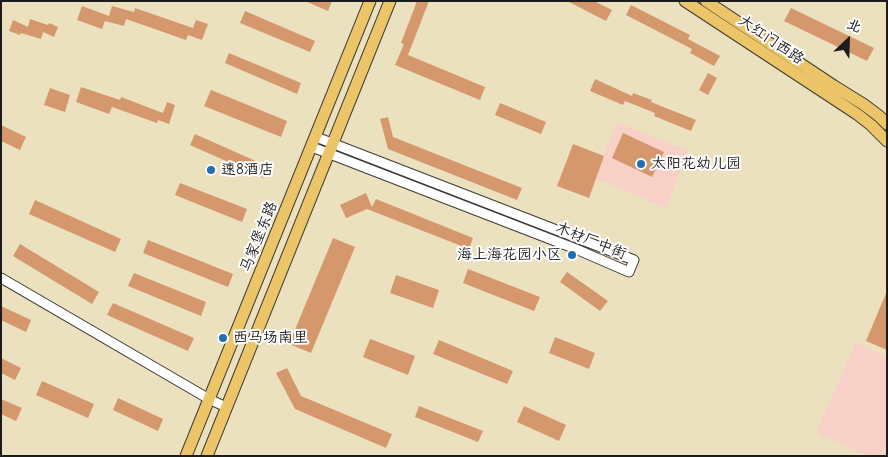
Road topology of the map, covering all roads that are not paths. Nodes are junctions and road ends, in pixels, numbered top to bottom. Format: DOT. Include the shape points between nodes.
graph roads {
  1 [pos="370,1"];
  2 [pos="390,1"];
  3 [pos="685,1"];
  4 [pos="706,1"];
  5 [pos="887,124"];
  6 [pos="887,141"];
  7 [pos="314,142"];
  8 [pos="330,148"];
  9 [pos="1,278"];
  10 [pos="209,399"];
  11 [pos="226,407"];
  12 [pos="186,456"];
  13 [pos="207,456"];
  1 -- 7 [label="main road, 马家堡东路"];
  2 -- 8 [label="main road"];
  3 -- 6 [label="main road, 大红门西路" via="857,114"];
  4 -- 5 [label="main road, 大红门西路" via="863,104"];
  7 -- 8 [label="street, 木材厂中街"];
  7 -- 10 [label="main road, 马家堡东路"];
  8 -- 8 [label="street, 木材厂中街" via="576,249 630,272 634,260"];
  8 -- 11 [label="main road"];
  9 -- 10 [label="street"];
  10 -- 11 [label="street"];
  10 -- 12 [label="main road, 马家堡东路"];
  11 -- 13 [label="main road"];
}
